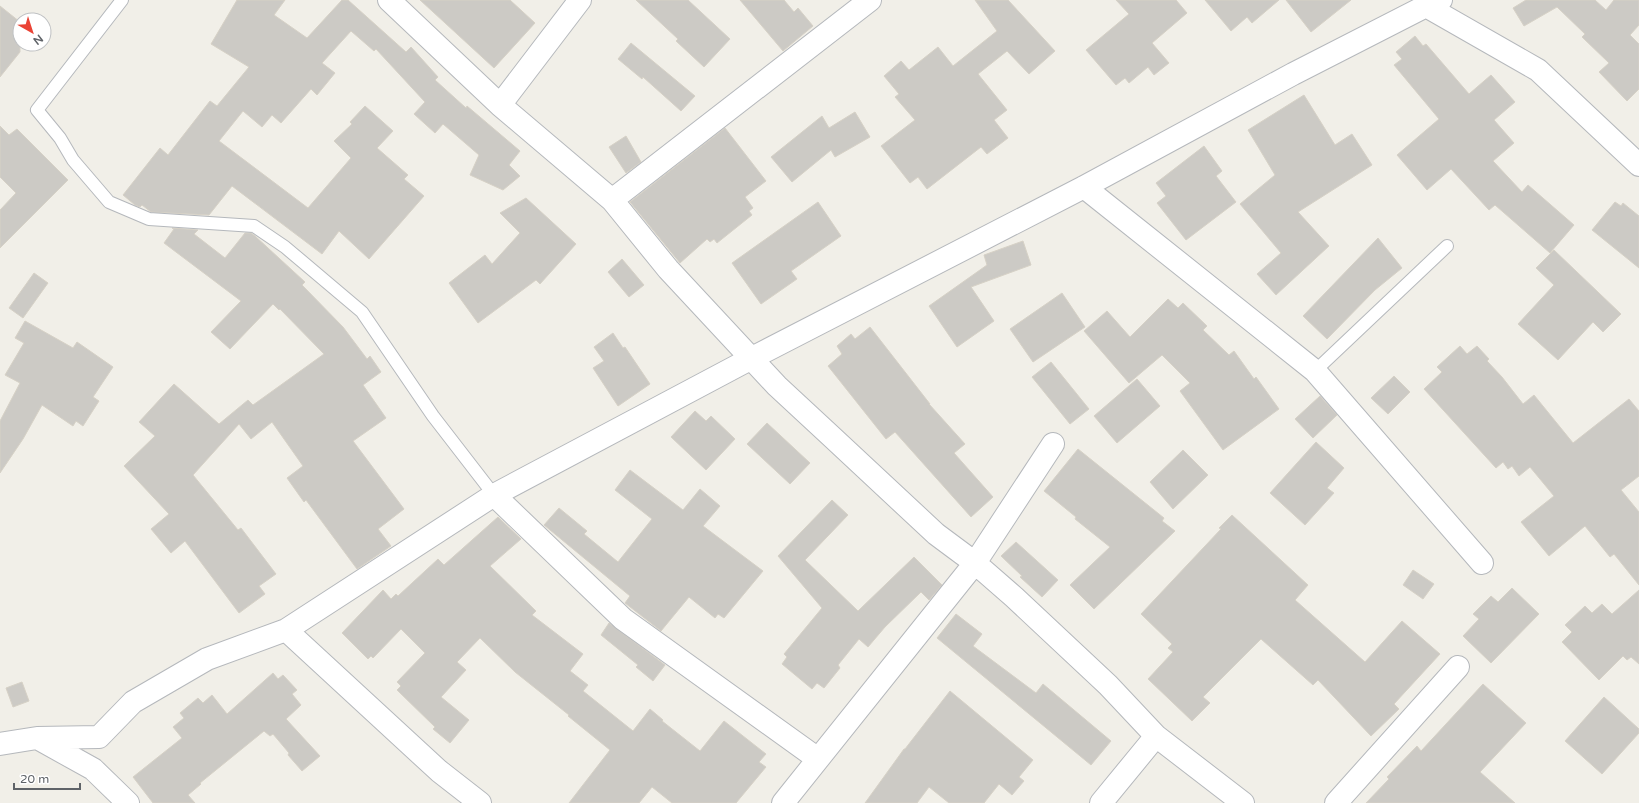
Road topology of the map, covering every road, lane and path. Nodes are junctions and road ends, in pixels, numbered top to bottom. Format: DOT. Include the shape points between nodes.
graph roads {
  1 [pos="122,0"];
  2 [pos="389,0"];
  3 [pos="580,0"];
  4 [pos="870,0"];
  5 [pos="1433,3"];
  6 [pos="500,105"];
  7 [pos="1639,165"];
  8 [pos="1084,187"];
  9 [pos="612,200"];
  10 [pos="1447,246"];
  11 [pos="752,358"];
  12 [pos="1315,372"];
  13 [pos="1053,444"];
  14 [pos="494,496"];
  15 [pos="975,563"];
  16 [pos="1482,563"];
  17 [pos="286,630"];
  18 [pos="1458,667"];
  19 [pos="1156,736"];
  20 [pos="38,738"];
  21 [pos="0,744"];
  22 [pos="818,758"];
  23 [pos="128,803"];
  24 [pos="480,803"];
  25 [pos="783,803"];
  26 [pos="1101,803"];
  27 [pos="1243,803"];
  28 [pos="1336,803"];
  1 -- 14 [label="lane" via="37,110 60,138 73,160 109,202 149,219 254,226 285,247 362,312 433,416"];
  2 -- 6 [label="street"];
  3 -- 6 [label="street"];
  4 -- 9 [label="street"];
  5 -- 7 [label="street" via="1538,70"];
  5 -- 8 [label="street" via="1293,74"];
  6 -- 9 [label="street"];
  8 -- 11 [label="street"];
  8 -- 12 [label="street"];
  9 -- 11 [label="street" via="668,269"];
  10 -- 12 [label="lane"];
  11 -- 14 [label="street"];
  11 -- 15 [label="street" via="777,386 936,534"];
  12 -- 16 [label="street"];
  13 -- 15 [label="street"];
  14 -- 17 [label="street"];
  14 -- 22 [label="street" via="624,619"];
  15 -- 19 [label="street" via="1108,684"];
  15 -- 22 [label="street"];
  17 -- 20 [label="street" via="207,658 133,702 99,737"];
  17 -- 24 [label="street" via="439,771"];
  18 -- 28 [label="street"];
  19 -- 26 [label="street"];
  19 -- 27 [label="street"];
  20 -- 21 [label="street"];
  20 -- 23 [label="street" via="93,769"];
  22 -- 25 [label="street"];
}
